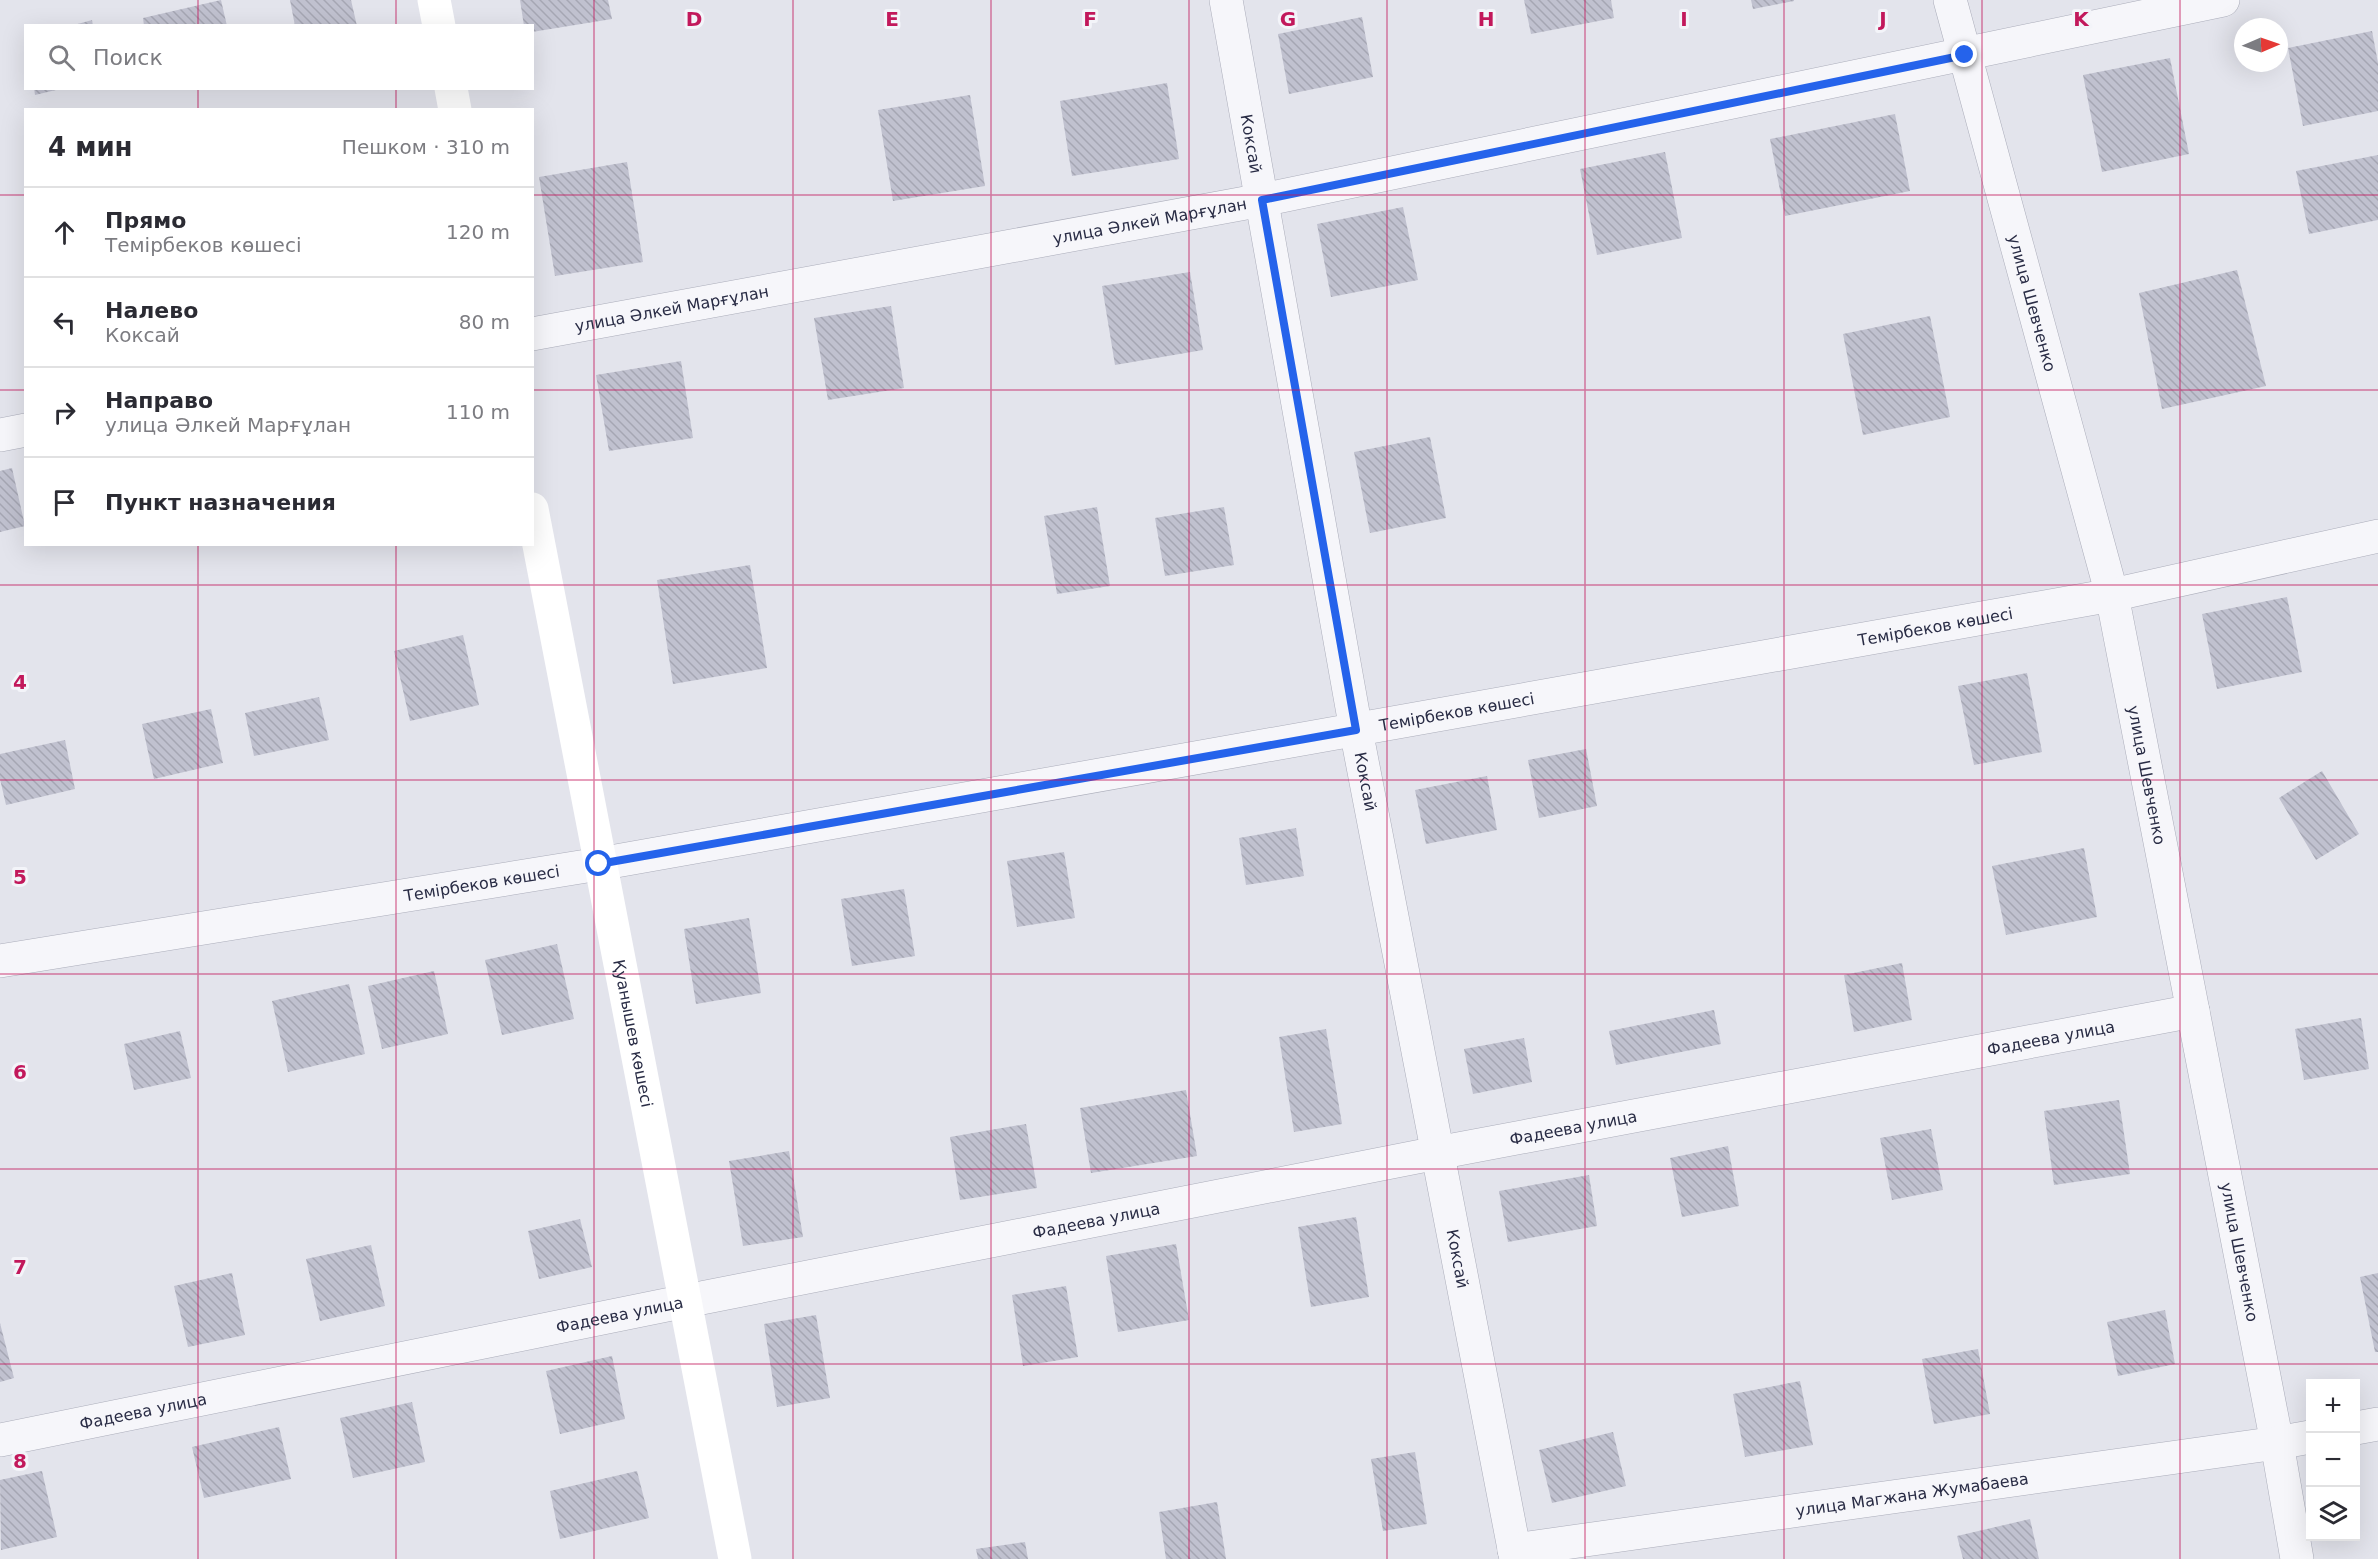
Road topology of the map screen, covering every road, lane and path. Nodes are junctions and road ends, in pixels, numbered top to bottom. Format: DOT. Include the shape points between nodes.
graph roads {
  1 [pos="434,0"];
  2 [pos="1226,0"];
  3 [pos="1950,0"];
  4 [pos="2223,0"];
  5 [pos="439,24"];
  6 [pos="1965,55"];
  7 [pos="451,90"];
  8 [pos="456,108"];
  9 [pos="1262,200"];
  10 [pos="534,333"];
  11 [pos="24,430"];
  12 [pos="0,435"];
  13 [pos="534,520"];
  14 [pos="2378,536"];
  15 [pos="2112,595"];
  16 [pos="1356,730"];
  17 [pos="599,864"];
  18 [pos="0,961"];
  19 [pos="2193,1011"];
  20 [pos="1437,1154"];
  21 [pos="686,1301"];
  22 [pos="2378,1424"];
  23 [pos="2360,1427"];
  24 [pos="2306,1438"];
  25 [pos="0,1440"];
  26 [pos="2277,1443"];
  27 [pos="1515,1554"];
  28 [pos="735,1559"];
  29 [pos="2297,1559"];
  1 -- 5 [label="street"];
  2 -- 9 [label="street, Коксай"];
  3 -- 6 [label="street, улица Шевченко"];
  4 -- 6 [label="street, улица Әлкей Марғұлан"];
  6 -- 9 [label="street, улица Әлкей Марғұлан"];
  6 -- 15 [label="street, улица Шевченко"];
  7 -- 8 [label="street"];
  9 -- 10 [label="street, улица Әлкей Марғұлан"];
  9 -- 16 [label="street, Коксай"];
  11 -- 12 [label="street"];
  13 -- 17 [label="street, Қуанышев көшесі"];
  14 -- 15 [label="street, Темірбеков көшесі"];
  15 -- 16 [label="street, Темірбеков көшесі"];
  15 -- 19 [label="street, улица Шевченко"];
  16 -- 17 [label="street, Темірбеков көшесі"];
  16 -- 20 [label="street, Коксай"];
  17 -- 18 [label="street, Темірбеков көшесі"];
  17 -- 21 [label="street, Қуанышев көшесі"];
  19 -- 20 [label="street, Фадеева улица"];
  19 -- 26 [label="street, улица Шевченко"];
  20 -- 21 [label="street, Фадеева улица"];
  20 -- 27 [label="street, Коксай"];
  21 -- 25 [label="street, Фадеева улица"];
  21 -- 28 [label="street, Қуанышев көшесі"];
  22 -- 23 [label="street"];
  24 -- 26 [label="street, улица Магжана Жумабаева"];
  26 -- 27 [label="street, улица Магжана Жумабаева"];
  26 -- 29 [label="street, улица Шевченко"];
}
